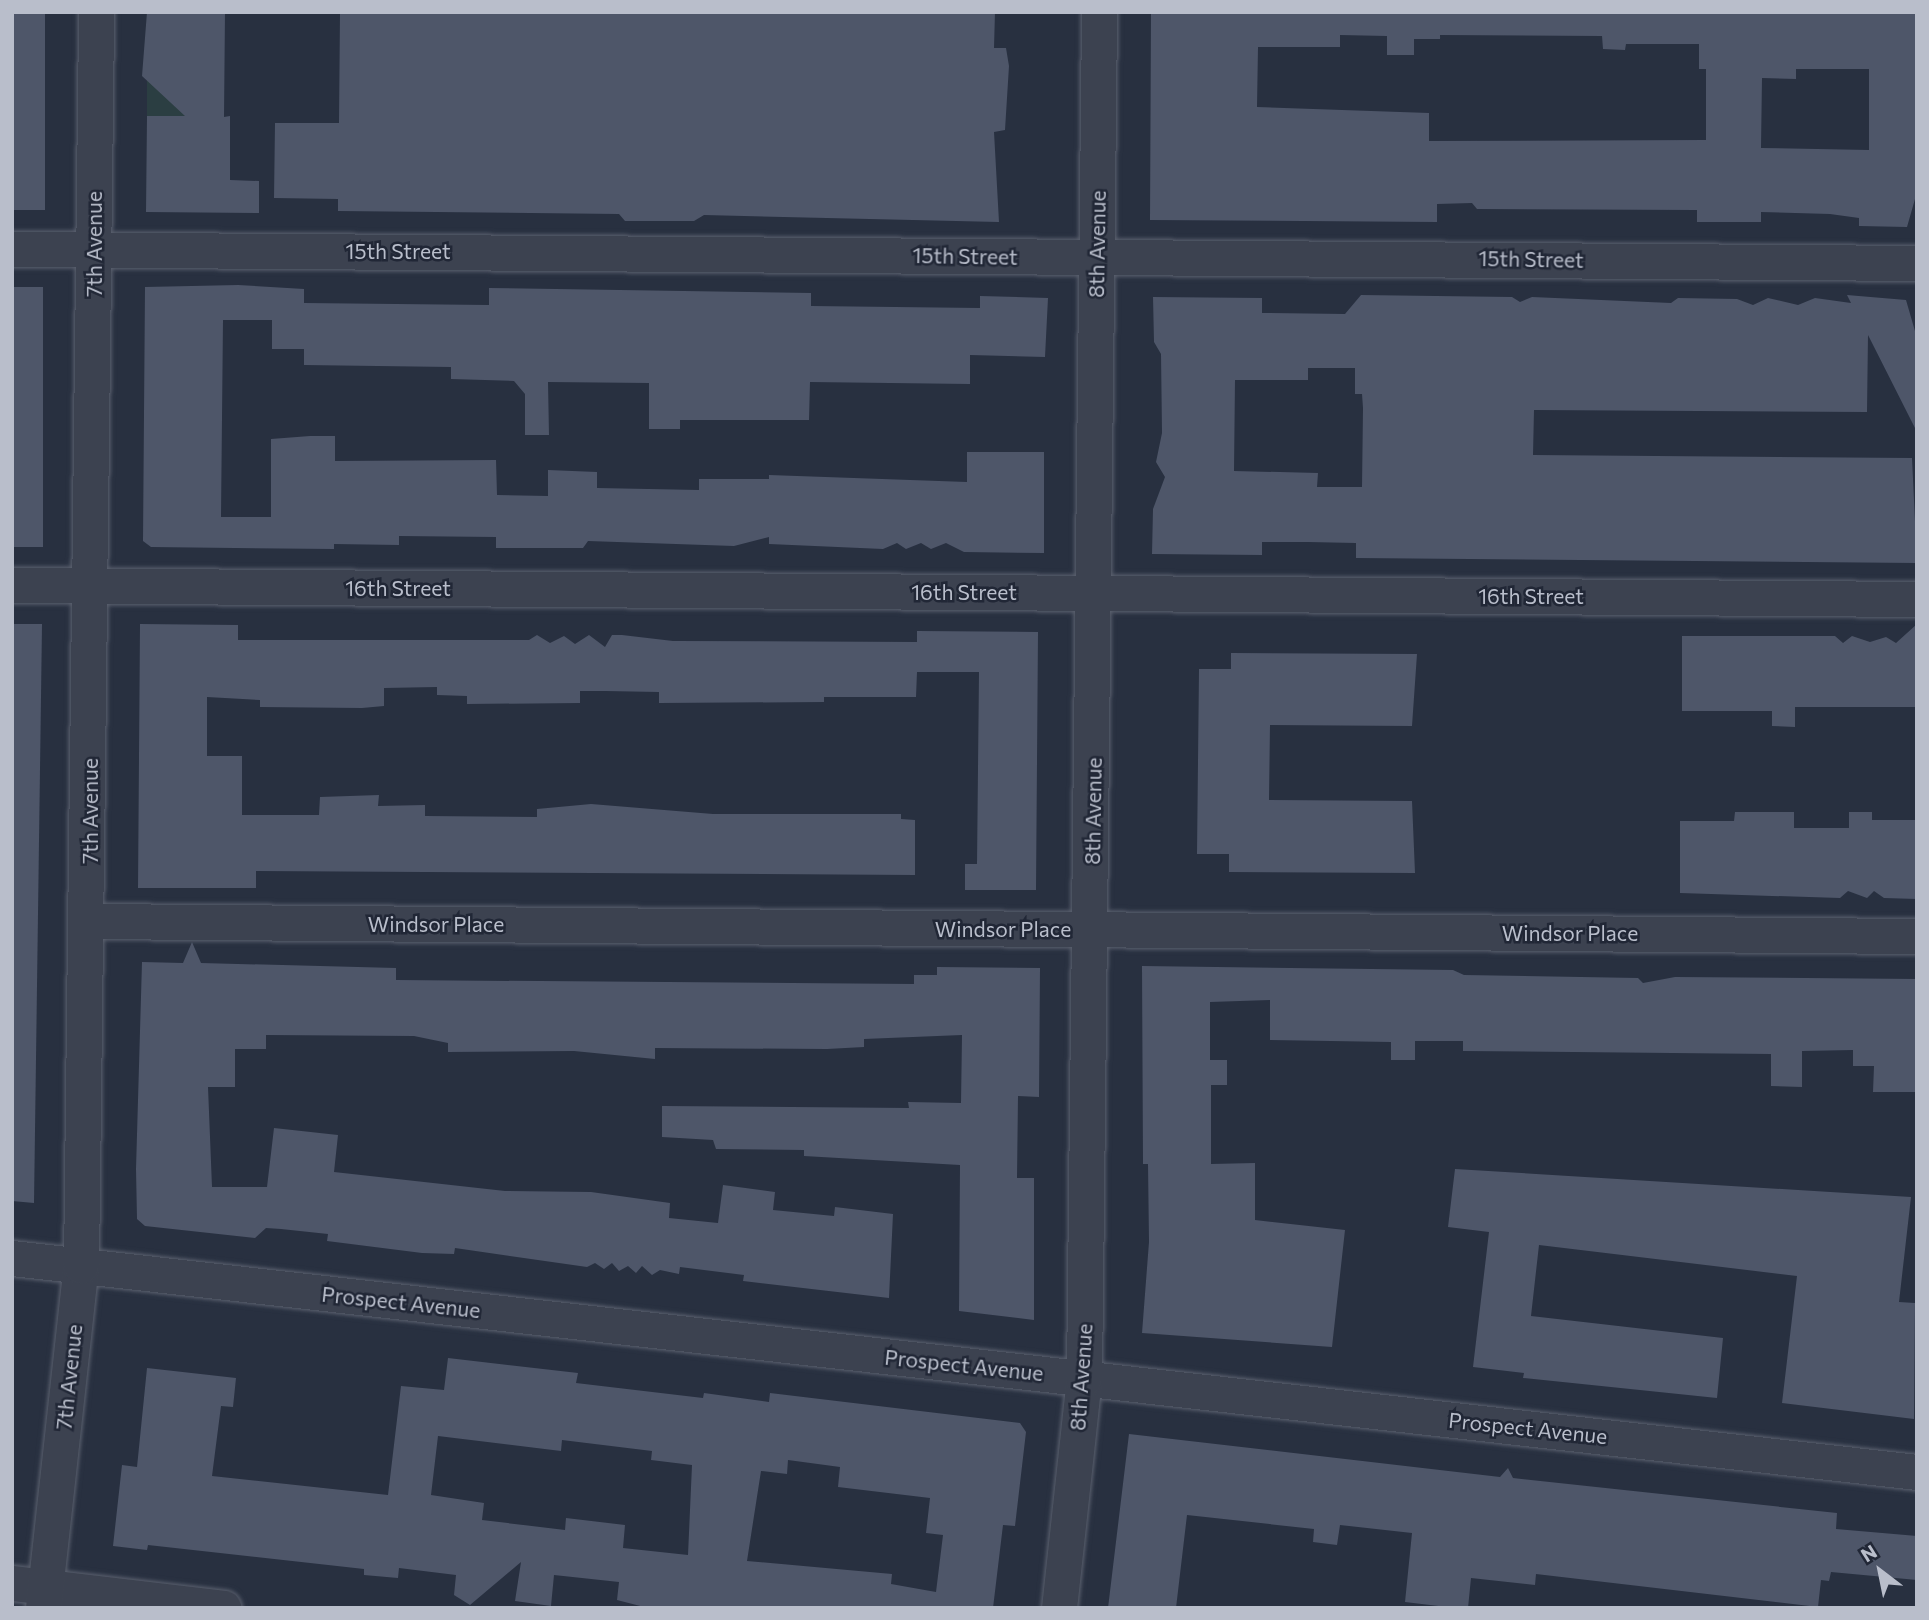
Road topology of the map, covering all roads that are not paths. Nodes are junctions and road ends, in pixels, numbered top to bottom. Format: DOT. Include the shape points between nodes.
graph roads {
  1 [pos="96,12"];
  2 [pos="1099,12"];
  3 [pos="12,249"];
  4 [pos="94,249"];
  5 [pos="1097,257"];
  6 [pos="1917,263"];
  7 [pos="12,585"];
  8 [pos="91,586"];
  9 [pos="1095,593"];
  10 [pos="1917,599"];
  11 [pos="88,921"];
  12 [pos="1092,930"];
  13 [pos="1917,936"];
  14 [pos="12,1258"];
  15 [pos="81,1266"];
  16 [pos="1084,1379"];
  17 [pos="1917,1472"];
  18 [pos="34,1593"];
  19 [pos="224,1608"];
  20 [pos="1059,1608"];
  1 -- 4 [label="street, 7th Avenue"];
  2 -- 5 [label="street, 8th Avenue"];
  3 -- 4 [label="street, 15th Street"];
  4 -- 5 [label="street, 15th Street"];
  4 -- 8 [label="street, 7th Avenue"];
  5 -- 6 [label="street, 15th Street"];
  5 -- 9 [label="street, 8th Avenue"];
  7 -- 8 [label="street, 16th Street"];
  8 -- 9 [label="street, 16th Street"];
  8 -- 11 [label="street, 7th Avenue"];
  9 -- 10 [label="street, 16th Street"];
  9 -- 12 [label="street, 8th Avenue"];
  11 -- 12 [label="street, Windsor Place"];
  11 -- 15 [label="street, 7th Avenue"];
  12 -- 13 [label="street, Windsor Place"];
  12 -- 16 [label="street, 8th Avenue"];
  14 -- 15 [label="street, Prospect Avenue"];
  15 -- 16 [label="street, Prospect Avenue"];
  15 -- 18 [label="street, 7th Avenue"];
  16 -- 17 [label="street, Prospect Avenue"];
  16 -- 20 [label="street, 8th Avenue"];
  18 -- 19 [label="street"];
}
